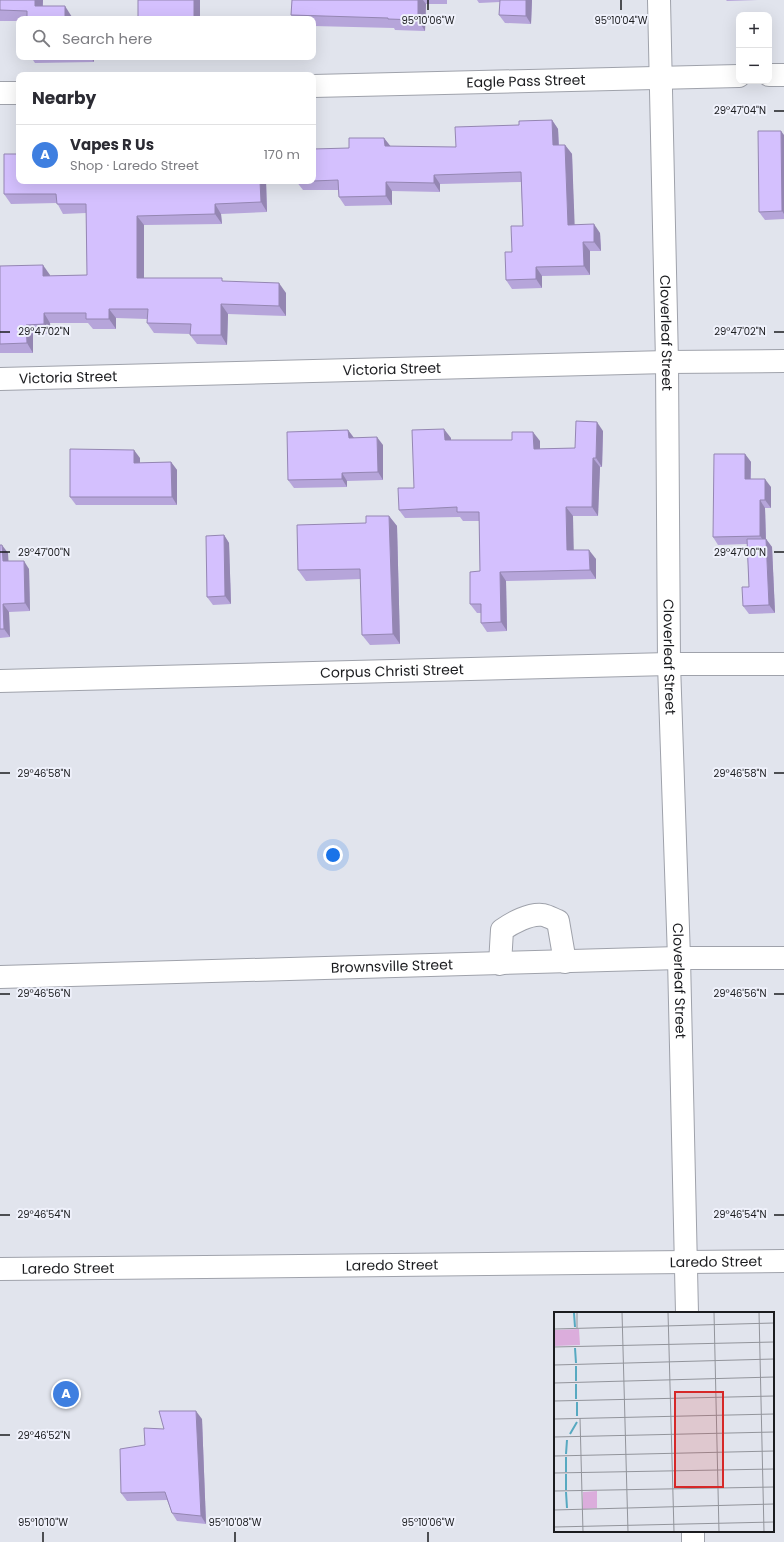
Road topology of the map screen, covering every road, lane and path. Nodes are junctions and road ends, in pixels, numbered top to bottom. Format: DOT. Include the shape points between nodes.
graph roads {
  1 [pos="659,0"];
  2 [pos="772,75"];
  3 [pos="784,75"];
  4 [pos="736,76"];
  5 [pos="661,78"];
  6 [pos="316,86"];
  7 [pos="0,93"];
  8 [pos="16,93"];
  9 [pos="784,361"];
  10 [pos="667,362"];
  11 [pos="0,379"];
  12 [pos="669,664"];
  13 [pos="784,664"];
  14 [pos="0,681"];
  15 [pos="679,958"];
  16 [pos="784,958"];
  17 [pos="565,962"];
  18 [pos="500,964"];
  19 [pos="0,977"];
  20 [pos="784,1261"];
  21 [pos="686,1262"];
  22 [pos="0,1269"];
  23 [pos="687,1312"];
  24 [pos="692,1532"];
  25 [pos="693,1542"];
  1 -- 5 [label="street, Cloverleaf Street"];
  2 -- 3 [label="street"];
  4 -- 5 [label="street, Eagle Pass Street"];
  5 -- 6 [label="street, Eagle Pass Street"];
  5 -- 10 [label="street, Cloverleaf Street"];
  7 -- 8 [label="street"];
  9 -- 10 [label="street, Victoria Street"];
  10 -- 11 [label="street, Victoria Street"];
  10 -- 12 [label="street, Cloverleaf Street"];
  12 -- 13 [label="street, Corpus Christi Street"];
  12 -- 14 [label="street, Corpus Christi Street"];
  12 -- 15 [label="street, Cloverleaf Street"];
  15 -- 16 [label="street, Brownsville Street"];
  15 -- 17 [label="street, Brownsville Street"];
  15 -- 21 [label="street, Cloverleaf Street"];
  17 -- 18 [label="street, Brownsville Street"];
  17 -- 18 [label="street" via="558,921 542,915 524,918 502,930"];
  18 -- 19 [label="street, Brownsville Street"];
  20 -- 21 [label="street, Laredo Street"];
  21 -- 22 [label="street, Laredo Street"];
  21 -- 23 [label="street, Cloverleaf Street"];
  24 -- 25 [label="street"];
}
